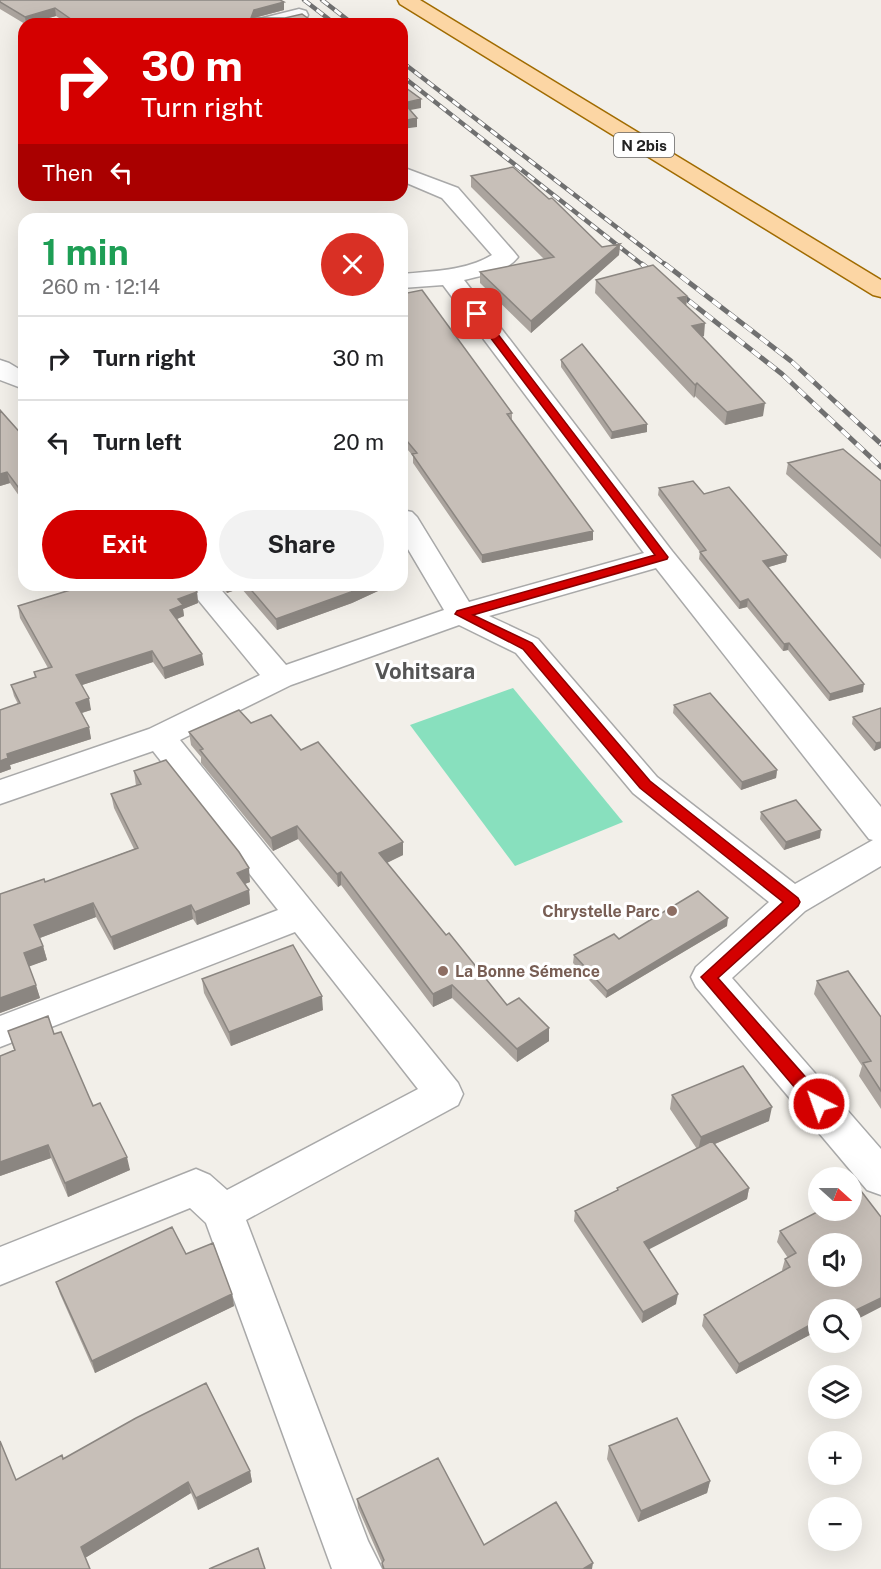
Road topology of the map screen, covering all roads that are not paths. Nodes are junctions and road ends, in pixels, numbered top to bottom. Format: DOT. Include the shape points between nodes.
graph roads {
  1 [pos="407,0"];
  2 [pos="299,15"];
  3 [pos="287,18"];
  4 [pos="408,176"];
  5 [pos="449,276"];
  6 [pos="408,279"];
  7 [pos="881,290"];
  8 [pos="0,368"];
  9 [pos="18,379"];
  10 [pos="18,384"];
  11 [pos="0,390"];
  12 [pos="408,525"];
  13 [pos="662,557"];
  14 [pos="206,591"];
  15 [pos="461,614"];
  16 [pos="280,678"];
  17 [pos="160,737"];
  18 [pos="0,792"];
  19 [pos="881,830"];
  20 [pos="881,850"];
  21 [pos="793,902"];
  22 [pos="302,915"];
  23 [pos="0,1032"];
  24 [pos="881,1178"];
  25 [pos="223,1212"];
  26 [pos="0,1266"];
  27 [pos="358,1569"];
  1 -- 7 [label="main road, N 2bis"];
  2 -- 3 [label="street"];
  4 -- 5 [label="street" via="450,193 506,257 493,265"];
  5 -- 6 [label="street"];
  5 -- 13 [label="street"];
  8 -- 9 [label="street"];
  10 -- 11 [label="street"];
  12 -- 15 [label="street"];
  13 -- 15 [label="street"];
  13 -- 19 [label="street"];
  14 -- 16 [label="street"];
  15 -- 16 [label="street"];
  15 -- 21 [label="street" via="527,646 645,784"];
  16 -- 17 [label="street"];
  17 -- 18 [label="street"];
  17 -- 22 [label="street"];
  20 -- 21 [label="street"];
  21 -- 24 [label="street" via="709,977"];
  22 -- 23 [label="street"];
  22 -- 25 [label="street" via="444,1094"];
  25 -- 26 [label="street" via="196,1187"];
  25 -- 27 [label="street"];
}
